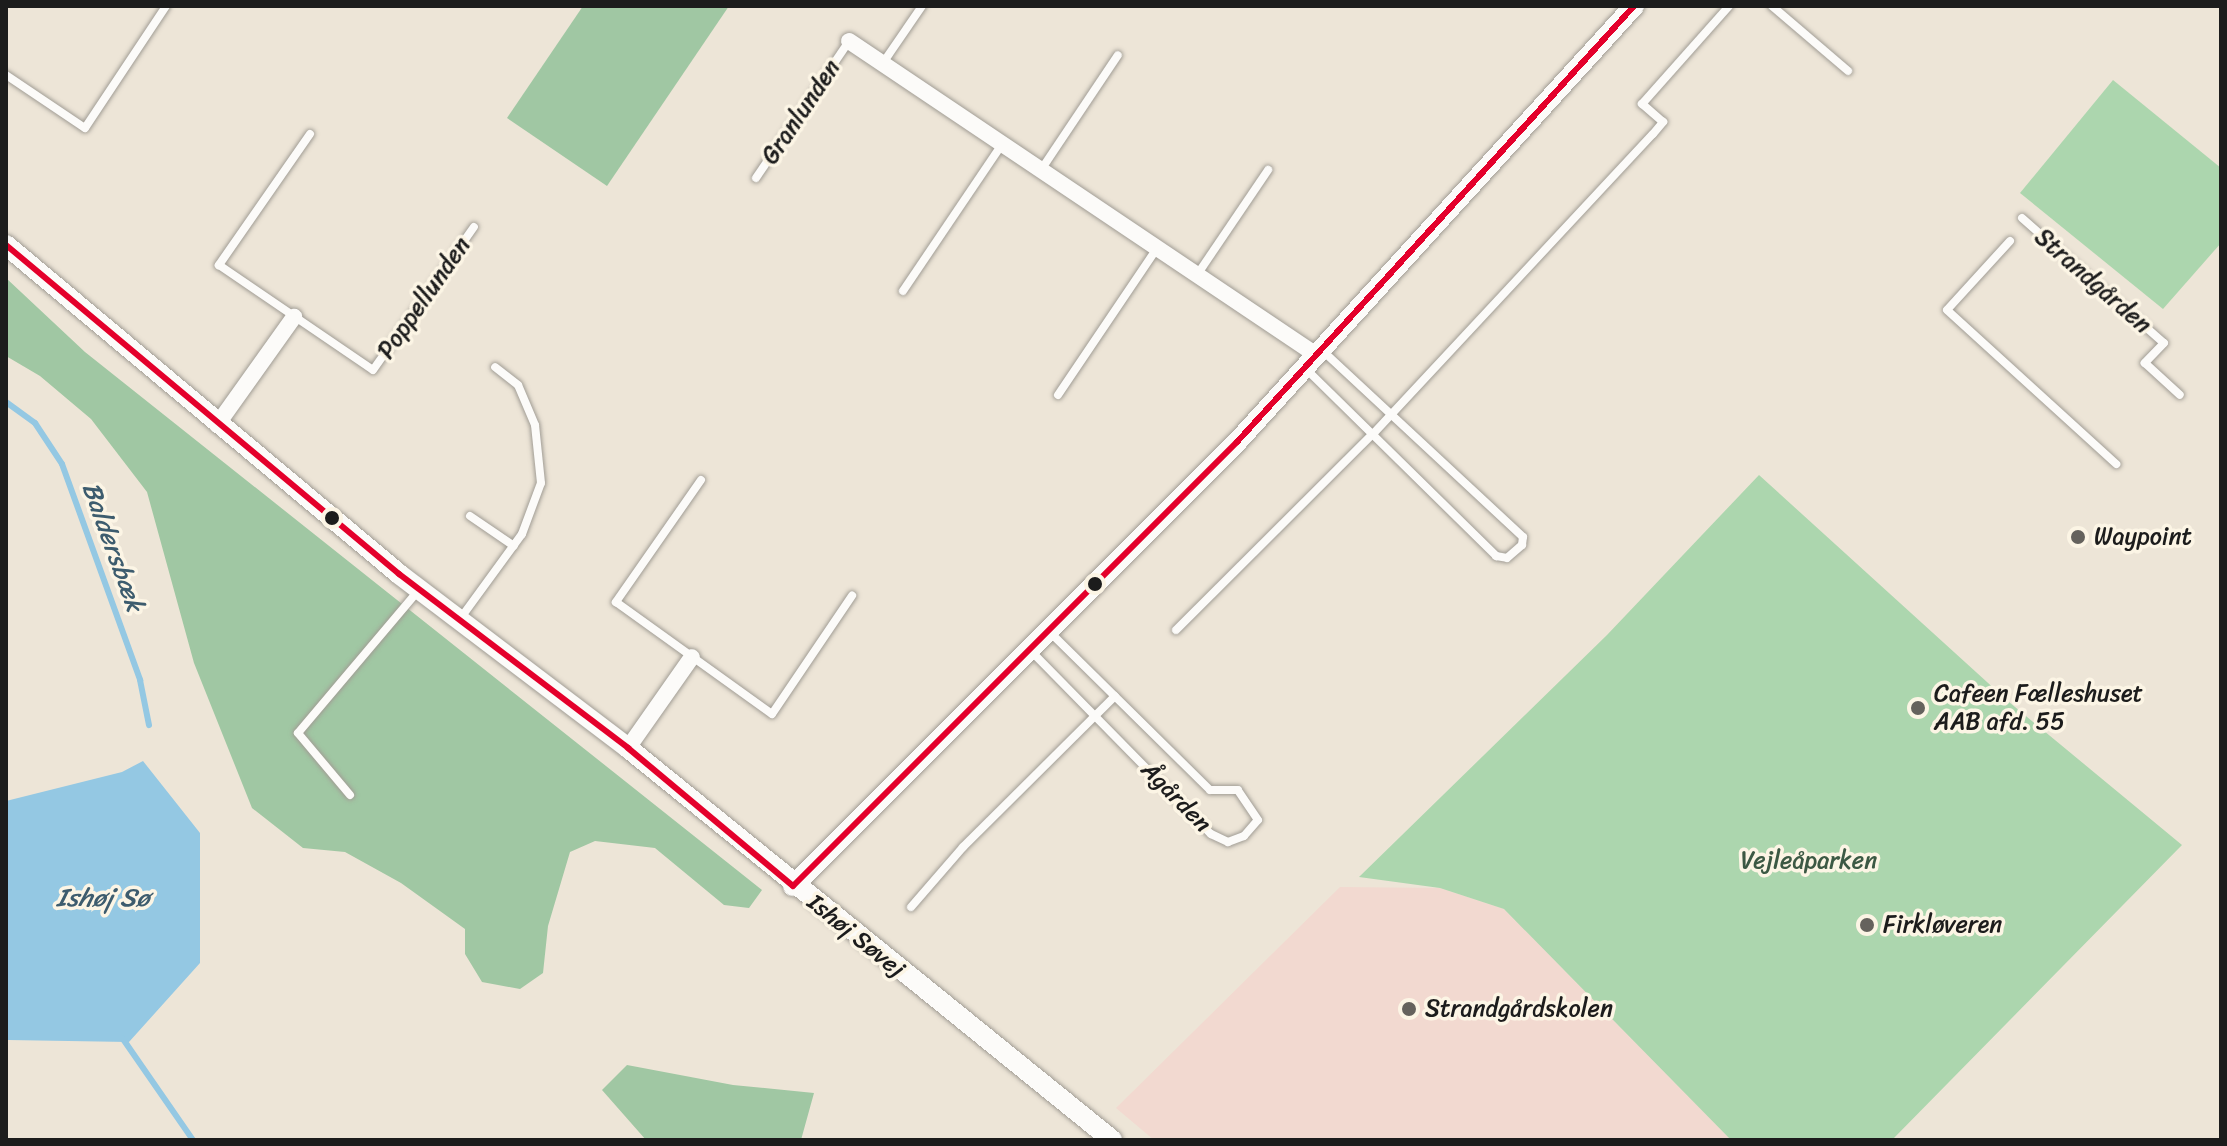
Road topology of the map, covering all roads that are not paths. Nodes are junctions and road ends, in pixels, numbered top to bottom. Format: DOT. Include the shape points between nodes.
graph roads {
  1 [pos="166,6"];
  2 [pos="922,6"];
  3 [pos="1634,6"];
  4 [pos="1729,6"];
  5 [pos="1772,6"];
  6 [pos="849,41"];
  7 [pos="1118,55"];
  8 [pos="883,63"];
  9 [pos="1848,71"];
  10 [pos="6,75"];
  11 [pos="310,134"];
  12 [pos="1002,144"];
  13 [pos="1041,170"];
  14 [pos="1268,170"];
  15 [pos="756,178"];
  16 [pos="2022,218"];
  17 [pos="474,227"];
  18 [pos="2010,241"];
  19 [pos="6,245"];
  20 [pos="1157,248"];
  21 [pos="1197,275"];
  22 [pos="903,291"];
  23 [pos="294,317"];
  24 [pos="1315,358"];
  25 [pos="495,367"];
  26 [pos="1058,395"];
  27 [pos="2180,395"];
  28 [pos="1391,414"];
  29 [pos="217,425"];
  30 [pos="1373,434"];
  31 [pos="2116,464"];
  32 [pos="701,480"];
  33 [pos="470,516"];
  34 [pos="514,546"];
  35 [pos="419,590"];
  36 [pos="852,596"];
  37 [pos="459,619"];
  38 [pos="1176,630"];
  39 [pos="1049,631"];
  40 [pos="1030,650"];
  41 [pos="692,657"];
  42 [pos="1115,696"];
  43 [pos="1095,716"];
  44 [pos="628,748"];
  45 [pos="350,795"];
  46 [pos="793,886"];
  47 [pos="911,907"];
  48 [pos="1112,1140"];
  1 -- 10 [label="lane" via="85,128"];
  2 -- 8 [label="lane"];
  3 -- 24 [label="street"];
  4 -- 28 [label="lane" via="1642,104 1663,122"];
  5 -- 9 [label="lane"];
  6 -- 8 [label="street, Granlunden"];
  6 -- 15 [label="lane, Granlunden"];
  7 -- 13 [label="lane"];
  8 -- 12 [label="street, Granlunden"];
  11 -- 23 [label="lane, Poppellunden" via="219,265"];
  12 -- 13 [label="street, Granlunden"];
  12 -- 22 [label="lane"];
  13 -- 20 [label="street, Granlunden"];
  14 -- 21 [label="lane"];
  16 -- 27 [label="lane, Strandgården" via="2164,343 2145,363"];
  17 -- 23 [label="lane, Poppellunden" via="373,370"];
  18 -- 31 [label="lane" via="1947,310"];
  19 -- 29 [label="street, Ishøj Søvej"];
  20 -- 21 [label="street, Granlunden"];
  20 -- 26 [label="lane"];
  21 -- 24 [label="street, Granlunden"];
  23 -- 29 [label="street"];
  24 -- 28 [label="lane"];
  24 -- 30 [label="lane"];
  24 -- 39 [label="street"];
  25 -- 34 [label="lane" via="518,385 535,425 541,483"];
  28 -- 30 [label="lane"];
  28 -- 30 [label="lane" via="1523,537 1522,545 1507,558 1496,556"];
  29 -- 35 [label="street, Ishøj Søvej"];
  30 -- 38 [label="lane"];
  32 -- 41 [label="lane" via="616,602"];
  33 -- 34 [label="lane"];
  34 -- 37 [label="lane"];
  35 -- 37 [label="street, Ishøj Søvej"];
  35 -- 45 [label="lane" via="298,733"];
  36 -- 41 [label="lane" via="772,714"];
  37 -- 44 [label="street, Ishøj Søvej"];
  39 -- 40 [label="street"];
  39 -- 42 [label="lane, Ågården"];
  40 -- 43 [label="lane, Ågården"];
  40 -- 46 [label="street"];
  41 -- 44 [label="street"];
  42 -- 43 [label="lane"];
  42 -- 43 [label="lane, Ågården" via="1210,790 1238,790 1258,820 1244,836 1228,842 1211,834"];
  43 -- 47 [label="lane" via="963,847"];
  44 -- 46 [label="street, Ishøj Søvej"];
  46 -- 48 [label="street, Ishøj Søvej"];
}
